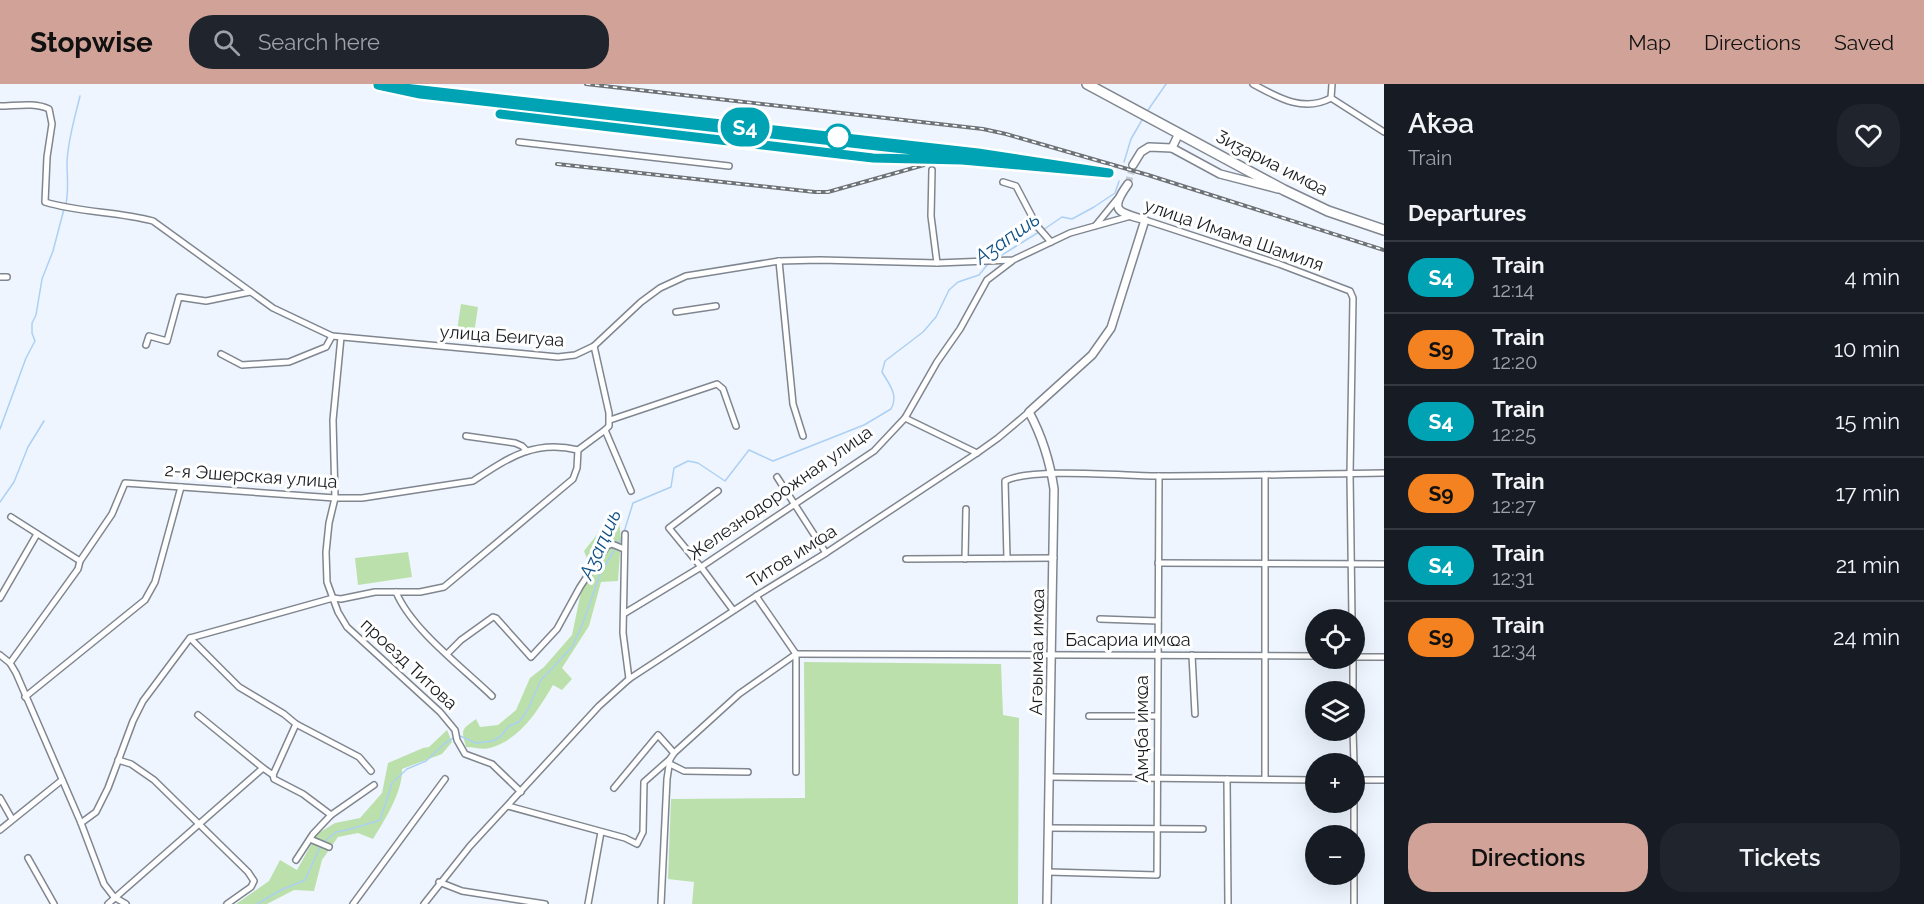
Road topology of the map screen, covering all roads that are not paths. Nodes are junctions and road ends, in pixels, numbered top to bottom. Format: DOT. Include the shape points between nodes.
graph roads {
  1 [pos="1253,84"];
  2 [pos="1332,84"];
  3 [pos="1092,85"];
  4 [pos="1331,98"];
  5 [pos="0,106"];
  6 [pos="1384,132"];
  7 [pos="1179,133"];
  8 [pos="519,142"];
  9 [pos="1172,148"];
  10 [pos="1133,165"];
  11 [pos="729,166"];
  12 [pos="932,170"];
  13 [pos="1003,182"];
  14 [pos="1128,184"];
  15 [pos="1284,190"];
  16 [pos="1118,198"];
  17 [pos="1131,216"];
  18 [pos="1145,220"];
  19 [pos="1095,227"];
  20 [pos="1384,230"];
  21 [pos="1049,239"];
  22 [pos="1013,260"];
  23 [pos="779,261"];
  24 [pos="1000,261"];
  25 [pos="937,263"];
  26 [pos="250,292"];
  27 [pos="716,306"];
  28 [pos="676,312"];
  29 [pos="332,336"];
  30 [pos="341,337"];
  31 [pos="146,345"];
  32 [pos="594,346"];
  33 [pos="221,354"];
  34 [pos="1029,412"];
  35 [pos="906,418"];
  36 [pos="610,420"];
  37 [pos="736,426"];
  38 [pos="605,430"];
  39 [pos="466,436"];
  40 [pos="803,436"];
  41 [pos="578,450"];
  42 [pos="527,452"];
  43 [pos="977,453"];
  44 [pos="1384,473"];
  45 [pos="1052,474"];
  46 [pos="1265,474"];
  47 [pos="1350,474"];
  48 [pos="1159,476"];
  49 [pos="777,477"];
  50 [pos="181,487"];
  51 [pos="631,491"];
  52 [pos="718,491"];
  53 [pos="335,498"];
  54 [pos="795,505"];
  55 [pos="966,509"];
  56 [pos="11,517"];
  57 [pos="37,534"];
  58 [pos="625,534"];
  59 [pos="622,549"];
  60 [pos="826,553"];
  61 [pos="1007,558"];
  62 [pos="1054,558"];
  63 [pos="906,559"];
  64 [pos="965,559"];
  65 [pos="80,561"];
  66 [pos="1158,563"];
  67 [pos="1264,563"];
  68 [pos="1350,564"];
  69 [pos="1384,564"];
  70 [pos="701,567"];
  71 [pos="396,592"];
  72 [pos="756,596"];
  73 [pos="0,598"];
  74 [pos="333,598"];
  75 [pos="1352,609"];
  76 [pos="733,610"];
  77 [pos="625,613"];
  78 [pos="1100,619"];
  79 [pos="1158,621"];
  80 [pos="190,638"];
  81 [pos="447,654"];
  82 [pos="796,654"];
  83 [pos="0,655"];
  84 [pos="1052,655"];
  85 [pos="1158,655"];
  86 [pos="1192,655"];
  87 [pos="1264,655"];
  88 [pos="1305,656"];
  89 [pos="1384,657"];
  90 [pos="1365,658"];
  91 [pos="10,663"];
  92 [pos="629,679"];
  93 [pos="492,696"];
  94 [pos="26,698"];
  95 [pos="1195,714"];
  96 [pos="198,715"];
  97 [pos="1089,716"];
  98 [pos="1157,716"];
  99 [pos="296,724"];
  100 [pos="671,759"];
  101 [pos="118,760"];
  102 [pos="263,768"];
  103 [pos="371,771"];
  104 [pos="748,771"];
  105 [pos="796,772"];
  106 [pos="273,775"];
  107 [pos="1049,777"];
  108 [pos="1157,778"];
  109 [pos="445,779"];
  110 [pos="1227,779"];
  111 [pos="1265,779"];
  112 [pos="62,780"];
  113 [pos="1305,780"];
  114 [pos="1365,780"];
  115 [pos="1384,780"];
  116 [pos="374,785"];
  117 [pos="614,788"];
  118 [pos="521,792"];
  119 [pos="0,798"];
  120 [pos="508,806"];
  121 [pos="331,815"];
  122 [pos="12,819"];
  123 [pos="81,823"];
  124 [pos="200,824"];
  125 [pos="1049,828"];
  126 [pos="1157,829"];
  127 [pos="1203,829"];
  128 [pos="0,830"];
  129 [pos="601,832"];
  130 [pos="310,839"];
  131 [pos="329,848"];
  132 [pos="28,858"];
  133 [pos="296,860"];
  134 [pos="1048,872"];
  135 [pos="439,882"];
  136 [pos="1354,885"];
  137 [pos="114,897"];
  138 [pos="1047,900"];
  139 [pos="54,904"];
  140 [pos="108,904"];
  141 [pos="126,904"];
  142 [pos="227,904"];
  143 [pos="353,904"];
  144 [pos="424,904"];
  145 [pos="545,904"];
  146 [pos="588,904"];
  147 [pos="661,904"];
  148 [pos="1228,904"];
  149 [pos="1354,904"];
  1 -- 4 [label="street" via="1284,101 1308,104"];
  2 -- 4 [label="street"];
  3 -- 7 [label="highway, Ӡиӡариа имҩа"];
  4 -- 6 [label="street"];
  5 -- 26 [label="street, улица Беигуаа" via="49,109 52,124 45,202 153,221"];
  7 -- 9 [label="street"];
  7 -- 15 [label="highway, Ӡиӡариа имҩа"];
  8 -- 11 [label="street"];
  9 -- 10 [label="street" via="1149,147"];
  9 -- 15 [label="street" via="1220,174"];
  12 -- 25 [label="street" via="931,216"];
  13 -- 21 [label="street" via="1016,186 1037,226"];
  14 -- 16 [label="street"];
  15 -- 20 [label="highway, Ӡиӡариа имҩа" via="1328,211"];
  16 -- 17 [label="street" via="1118,209"];
  16 -- 19 [label="street"];
  17 -- 18 [label="street, улица Имама Шамиля"];
  17 -- 19 [label="street, улица Имама Шамиля"];
  18 -- 34 [label="street, Титов имҩа" via="1111,328 1092,354"];
  18 -- 47 [label="street, улица Имама Шамиля" via="1350,291"];
  19 -- 21 [label="street, улица Имама Шамиля"];
  21 -- 22 [label="street, улица Имама Шамиля"];
  22 -- 24 [label="street, улица Имама Шамиля"];
  22 -- 35 [label="street, Железнодорожная улица" via="980,290"];
  23 -- 25 [label="street, улица Беигуаа"];
  23 -- 32 [label="street, улица Беигуаа" via="686,276 640,302"];
  23 -- 40 [label="street" via="793,404"];
  24 -- 25 [label="street, улица Беигуаа"];
  26 -- 29 [label="street, улица Беигуаа" via="273,308"];
  26 -- 31 [label="street" via="206,300 179,297 167,341 149,336"];
  27 -- 28 [label="street"];
  29 -- 30 [label="street, улица Беигуаа"];
  29 -- 33 [label="street" via="326,347 289,362 242,365"];
  30 -- 32 [label="street, улица Беигуаа" via="558,357 575,355"];
  30 -- 53 [label="street, проезд Титова" via="334,389"];
  32 -- 36 [label="street"];
  34 -- 43 [label="street, Титов имҩа"];
  34 -- 45 [label="street, Агәымаа имҩа"];
  35 -- 43 [label="street"];
  35 -- 54 [label="street, Железнодорожная улица" via="874,451"];
  36 -- 37 [label="street" via="717,384 723,389"];
  36 -- 38 [label="street"];
  38 -- 41 [label="street"];
  38 -- 51 [label="street"];
  39 -- 42 [label="street" via="515,442"];
  41 -- 42 [label="street, 2-я Эшерская улица" via="548,446"];
  41 -- 71 [label="street" via="573,479 444,586"];
  42 -- 53 [label="street, 2-я Эшерская улица" via="473,482 362,498"];
  43 -- 60 [label="street, Титов имҩа"];
  44 -- 47 [label="street"];
  45 -- 48 [label="street"];
  45 -- 61 [label="street" via="1005,481"];
  45 -- 62 [label="street, Агәымаа имҩа"];
  46 -- 47 [label="street"];
  46 -- 48 [label="street"];
  46 -- 67 [label="street"];
  47 -- 68 [label="street"];
  48 -- 66 [label="street, Амҷба имҩа"];
  49 -- 54 [label="street"];
  50 -- 53 [label="street, 2-я Эшерская улица"];
  50 -- 65 [label="street, 2-я Эшерская улица" via="125,483 112,514"];
  50 -- 94 [label="street" via="154,582 145,600"];
  52 -- 70 [label="street" via="669,528"];
  53 -- 74 [label="street, проезд Титова" via="326,552 327,582"];
  54 -- 60 [label="street"];
  54 -- 70 [label="street, Железнодорожная улица"];
  55 -- 64 [label="street"];
  56 -- 57 [label="street"];
  57 -- 65 [label="street"];
  57 -- 73 [label="street"];
  58 -- 59 [label="street"];
  59 -- 77 [label="street"];
  59 -- 81 [label="street" via="607,546 557,628 531,657 493,617"];
  60 -- 72 [label="street, Титов имҩа"];
  61 -- 62 [label="street"];
  61 -- 64 [label="street"];
  62 -- 84 [label="street, Агәымаа имҩа"];
  63 -- 64 [label="street"];
  65 -- 91 [label="street, 2-я Эшерская улица"];
  66 -- 67 [label="street"];
  66 -- 79 [label="street, Амҷба имҩа"];
  67 -- 68 [label="street"];
  67 -- 87 [label="street"];
  68 -- 69 [label="street"];
  68 -- 75 [label="street"];
  70 -- 76 [label="street"];
  70 -- 77 [label="street, Железнодорожная улица"];
  71 -- 74 [label="street"];
  71 -- 81 [label="street" via="418,626"];
  72 -- 76 [label="street, Титов имҩа"];
  72 -- 82 [label="street"];
  74 -- 80 [label="street"];
  74 -- 118 [label="street, проезд Титова" via="347,627 440,712 455,730 465,754 492,764"];
  76 -- 92 [label="street, Титов имҩа"];
  77 -- 92 [label="street" via="624,651"];
  78 -- 79 [label="street"];
  79 -- 85 [label="street, Амҷба имҩа"];
  80 -- 99 [label="street" via="239,687"];
  80 -- 101 [label="street" via="143,701"];
  81 -- 93 [label="street"];
  82 -- 84 [label="street, Басариа имҩа"];
  82 -- 100 [label="street" via="739,694"];
  82 -- 105 [label="street"];
  83 -- 91 [label="street"];
  84 -- 85 [label="street, Басариа имҩа"];
  84 -- 107 [label="street, Агәымаа имҩа"];
  85 -- 86 [label="street, Басариа имҩа"];
  85 -- 98 [label="street, Амҷба имҩа"];
  86 -- 87 [label="street, Басариа имҩа"];
  86 -- 95 [label="street"];
  87 -- 88 [label="street, Басариа имҩа"];
  87 -- 111 [label="street"];
  89 -- 90 [label="street"];
  91 -- 94 [label="street"];
  92 -- 118 [label="street, Титов имҩа" via="599,706"];
  94 -- 112 [label="street"];
  96 -- 102 [label="street"];
  97 -- 98 [label="street"];
  98 -- 108 [label="street, Амҷба имҩа"];
  99 -- 103 [label="street" via="359,757"];
  99 -- 106 [label="street"];
  100 -- 104 [label="street" via="684,771"];
  100 -- 117 [label="street" via="658,735"];
  100 -- 129 [label="street" via="644,782 643,832 637,844"];
  100 -- 147 [label="street"];
  101 -- 123 [label="street" via="96,812"];
  101 -- 124 [label="street" via="141,770"];
  102 -- 106 [label="street"];
  102 -- 124 [label="street"];
  106 -- 121 [label="street"];
  107 -- 108 [label="street"];
  107 -- 125 [label="street, Агәымаа имҩа"];
  108 -- 110 [label="street"];
  108 -- 126 [label="street, Амҷба имҩа"];
  109 -- 143 [label="street"];
  110 -- 111 [label="street"];
  110 -- 148 [label="street"];
  111 -- 113 [label="street"];
  112 -- 122 [label="street"];
  112 -- 123 [label="street"];
  114 -- 115 [label="street"];
  116 -- 121 [label="street"];
  118 -- 120 [label="street, Титов имҩа"];
  119 -- 122 [label="street"];
  120 -- 129 [label="street"];
  120 -- 135 [label="street, Титов имҩа"];
  121 -- 130 [label="street"];
  122 -- 128 [label="street"];
  123 -- 137 [label="street" via="104,884"];
  124 -- 137 [label="street"];
  124 -- 142 [label="street" via="254,881"];
  125 -- 126 [label="street"];
  125 -- 134 [label="street, Агәымаа имҩа"];
  126 -- 127 [label="street"];
  126 -- 134 [label="street, Амҷба имҩа" via="1157,875"];
  129 -- 146 [label="street"];
  130 -- 131 [label="street"];
  130 -- 133 [label="street"];
  132 -- 139 [label="street"];
  134 -- 138 [label="street, Агәымаа имҩа"];
  135 -- 144 [label="street, Титов имҩа"];
  135 -- 145 [label="street" via="462,891"];
  136 -- 149 [label="street"];
  137 -- 140 [label="street"];
  137 -- 141 [label="street"];
}
